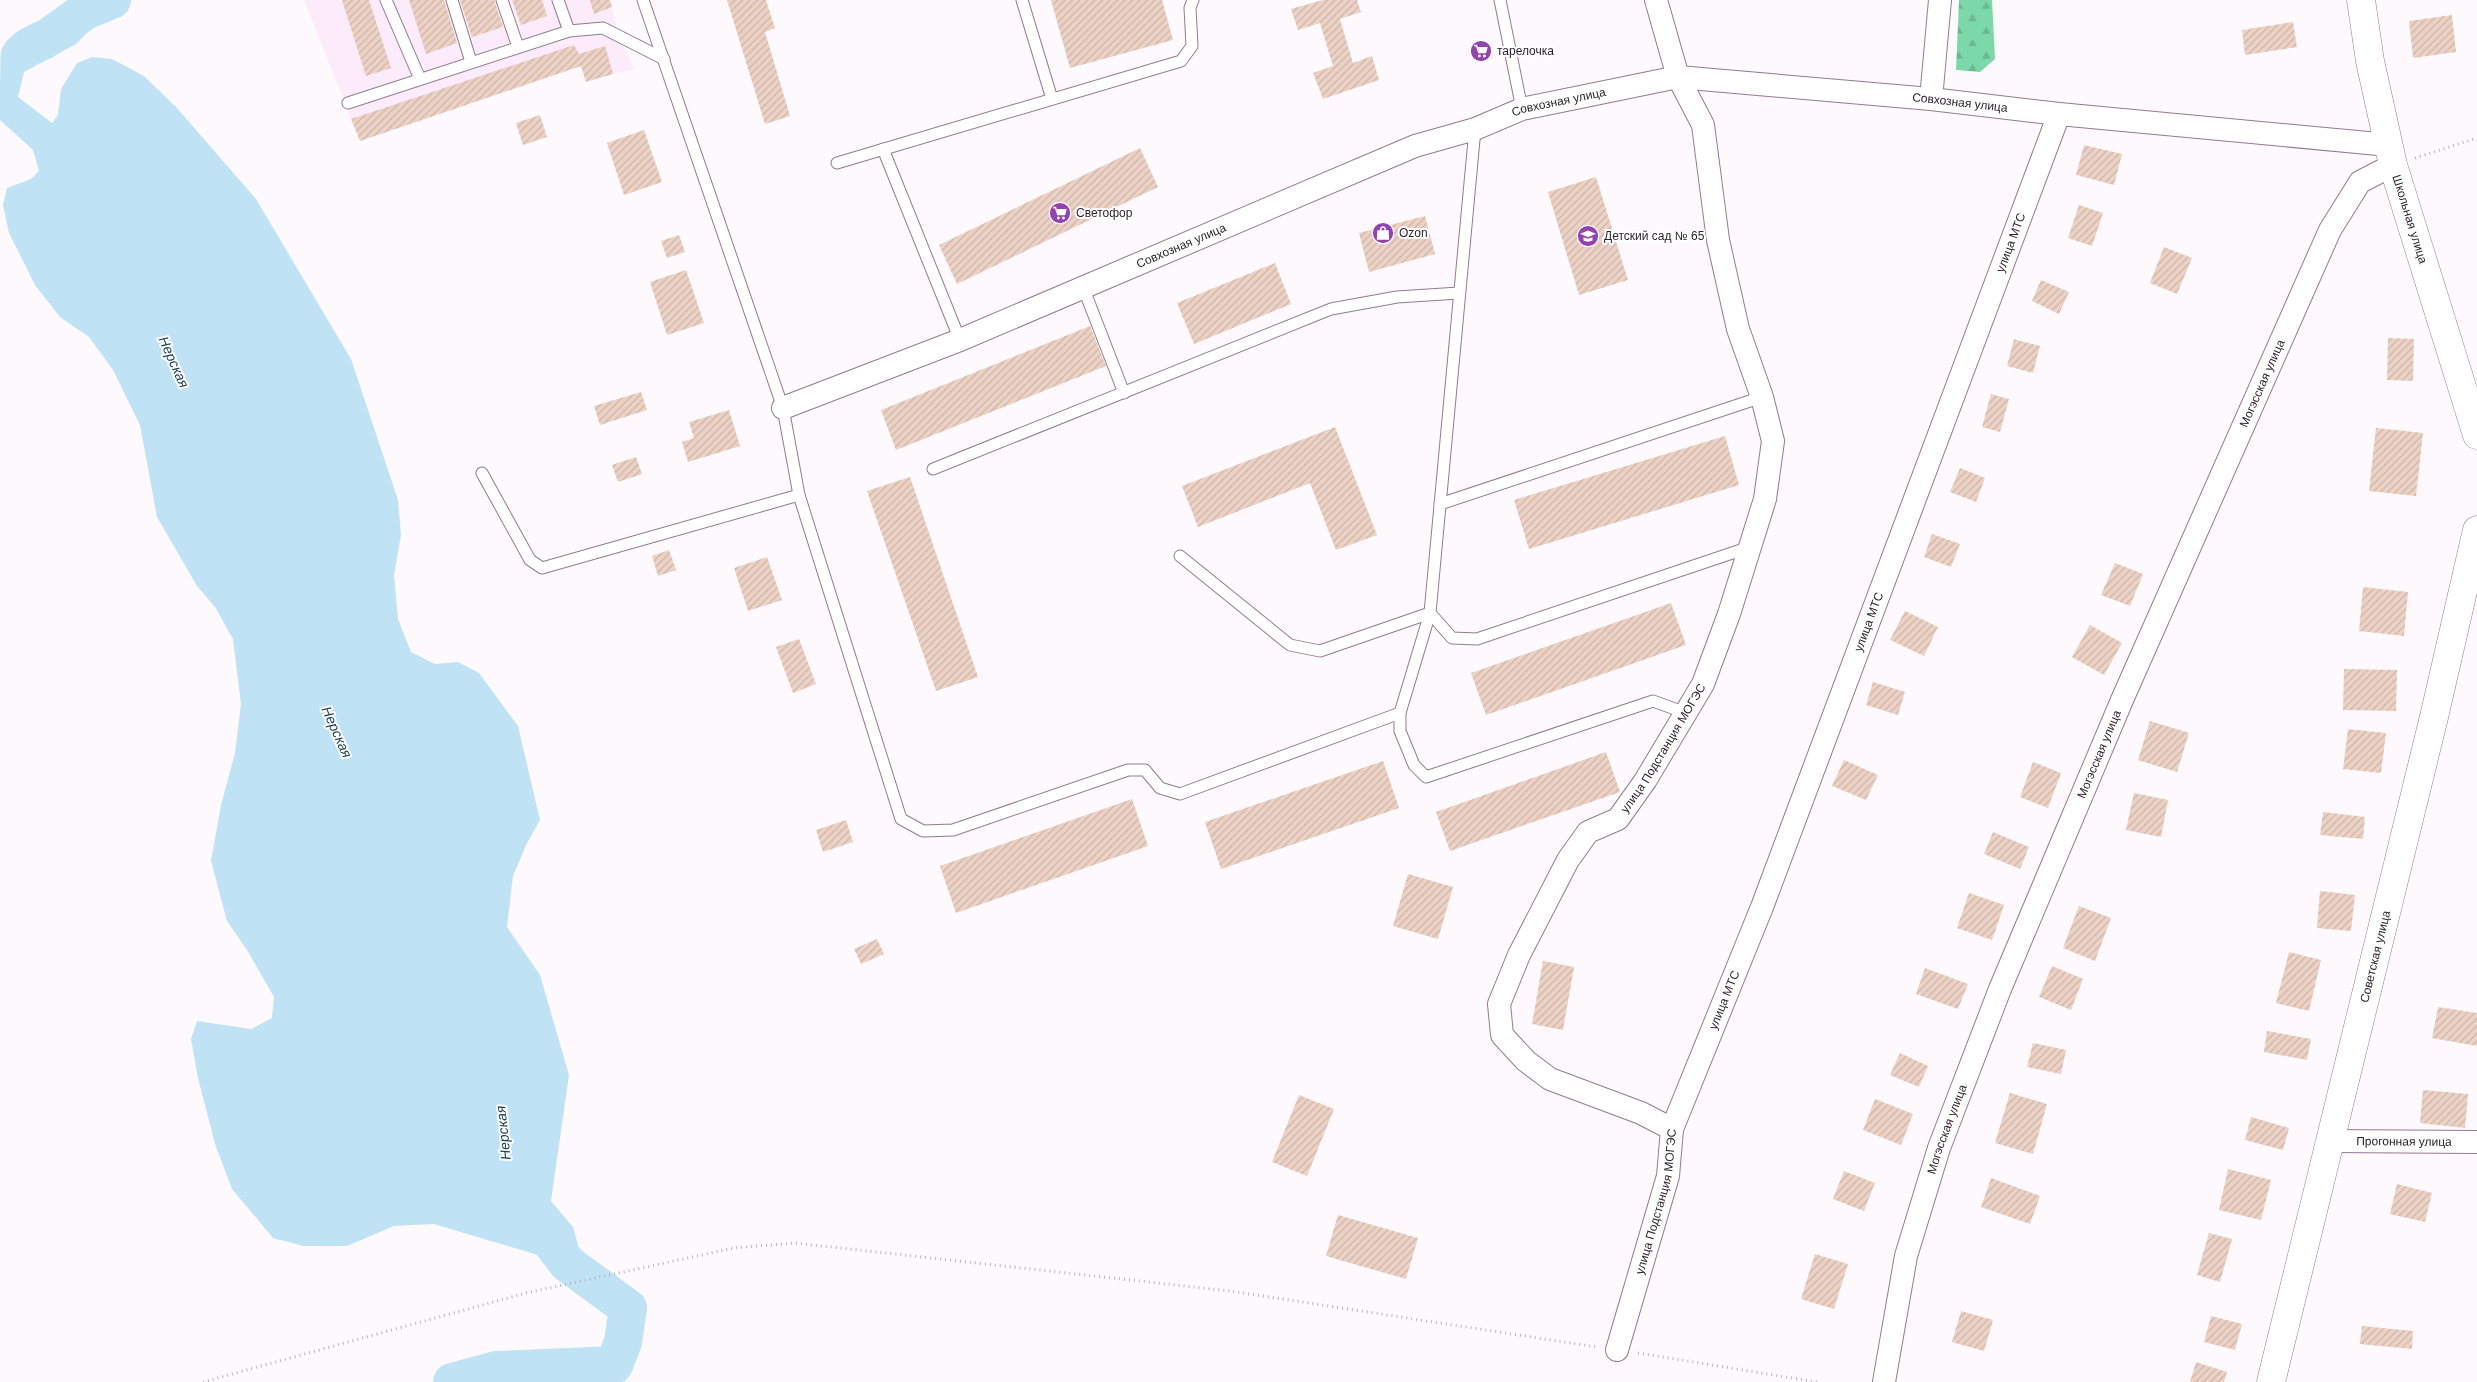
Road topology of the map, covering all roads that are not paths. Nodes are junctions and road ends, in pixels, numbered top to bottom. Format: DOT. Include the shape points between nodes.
graph roads {
  1 [pos="386,0"];
  2 [pos="452,0"];
  3 [pos="502,0"];
  4 [pos="558,0"];
  5 [pos="643,0"];
  6 [pos="1022,0"];
  7 [pos="1193,0"];
  8 [pos="1500,0"];
  9 [pos="1656,0"];
  10 [pos="1940,0"];
  11 [pos="2361,0"];
  12 [pos="569,31"];
  13 [pos="518,47"];
  14 [pos="664,59"];
  15 [pos="471,62"];
  16 [pos="1678,77"];
  17 [pos="420,79"];
  18 [pos="1052,99"];
  19 [pos="1931,99"];
  20 [pos="348,103"];
  21 [pos="1522,109"];
  22 [pos="2059,114"];
  23 [pos="1475,129"];
  24 [pos="883,149"];
  25 [pos="2391,155"];
  26 [pos="837,162"];
  27 [pos="1083,288"];
  28 [pos="1459,293"];
  29 [pos="960,340"];
  30 [pos="1124,393"];
  31 [pos="1762,398"];
  32 [pos="783,408"];
  33 [pos="2477,435"];
  34 [pos="933,469"];
  35 [pos="482,473"];
  36 [pos="799,495"];
  37 [pos="1440,504"];
  38 [pos="2477,530"];
  39 [pos="1750,546"];
  40 [pos="1180,556"];
  41 [pos="1430,613"];
  42 [pos="1400,713"];
  43 [pos="1686,713"];
  44 [pos="1672,1129"];
  45 [pos="2330,1141"];
  46 [pos="2477,1142"];
  47 [pos="1617,1350"];
  48 [pos="1884,1382"];
  49 [pos="2271,1382"];
  1 -- 17 [label="lane"];
  2 -- 15 [label="lane"];
  3 -- 13 [label="lane"];
  4 -- 12 [label="lane"];
  5 -- 14 [label="lane"];
  6 -- 18 [label="lane"];
  7 -- 18 [label="lane" via="1190,8 1192,46 1180,61"];
  8 -- 21 [label="lane"];
  9 -- 16 [label="street, улица Подстанция МОГЭС"];
  10 -- 19 [label="street"];
  11 -- 25 [label="street, Школьная улица" via="2370,61"];
  12 -- 13 [label="lane"];
  12 -- 14 [label="lane" via="603,28"];
  13 -- 15 [label="lane"];
  14 -- 32 [label="lane"];
  15 -- 17 [label="lane"];
  16 -- 19 [label="street, Совхозная улица"];
  16 -- 21 [label="street, Совхозная улица"];
  16 -- 31 [label="street, улица Подстанция МОГЭС" via="1703,125 1718,240 1738,329"];
  17 -- 20 [label="lane"];
  18 -- 24 [label="lane"];
  19 -- 22 [label="street, Совхозная улица"];
  21 -- 23 [label="street, Совхозная улица"];
  22 -- 25 [label="street, Совхозная улица"];
  22 -- 44 [label="street, улица МТС" via="1762,907"];
  23 -- 27 [label="street, Совхозная улица" via="1415,146"];
  23 -- 28 [label="lane"];
  24 -- 26 [label="lane"];
  24 -- 29 [label="lane"];
  25 -- 33 [label="street, Школьная улица"];
  25 -- 48 [label="street, Могэсская улица" via="2360,182 2330,230 2122,700 2000,989 1939,1148 1906,1256"];
  27 -- 29 [label="street, Совхозная улица"];
  27 -- 30 [label="lane"];
  28 -- 30 [label="lane" via="1397,297 1332,309"];
  28 -- 37 [label="lane"];
  29 -- 32 [label="street, Совхозная улица"];
  30 -- 34 [label="lane"];
  31 -- 37 [label="lane"];
  31 -- 39 [label="street, улица Подстанция МОГЭС" via="1773,441 1765,499"];
  32 -- 36 [label="lane"];
  35 -- 36 [label="lane" via="530,560 542,568"];
  36 -- 42 [label="lane" via="901,819 922,831 953,830 1128,770 1145,770 1160,788 1180,794"];
  37 -- 41 [label="lane"];
  38 -- 45 [label="street, Советская улица"];
  39 -- 41 [label="lane" via="1477,640 1452,638"];
  39 -- 43 [label="street, улица Подстанция МОГЭС" via="1703,684"];
  40 -- 41 [label="lane" via="1290,646 1320,651"];
  41 -- 42 [label="lane"];
  42 -- 43 [label="lane" via="1400,731 1414,765 1426,777 1653,701"];
  43 -- 44 [label="street, улица Подстанция МОГЭС" via="1618,819 1588,832 1568,860 1519,955 1499,1004 1502,1035 1526,1061 1550,1079 1641,1112"];
  44 -- 47 [label="street, улица Подстанция МОГЭС" via="1668,1176"];
  45 -- 46 [label="street, Прогонная улица"];
  45 -- 49 [label="street, Советская улица"];
}
